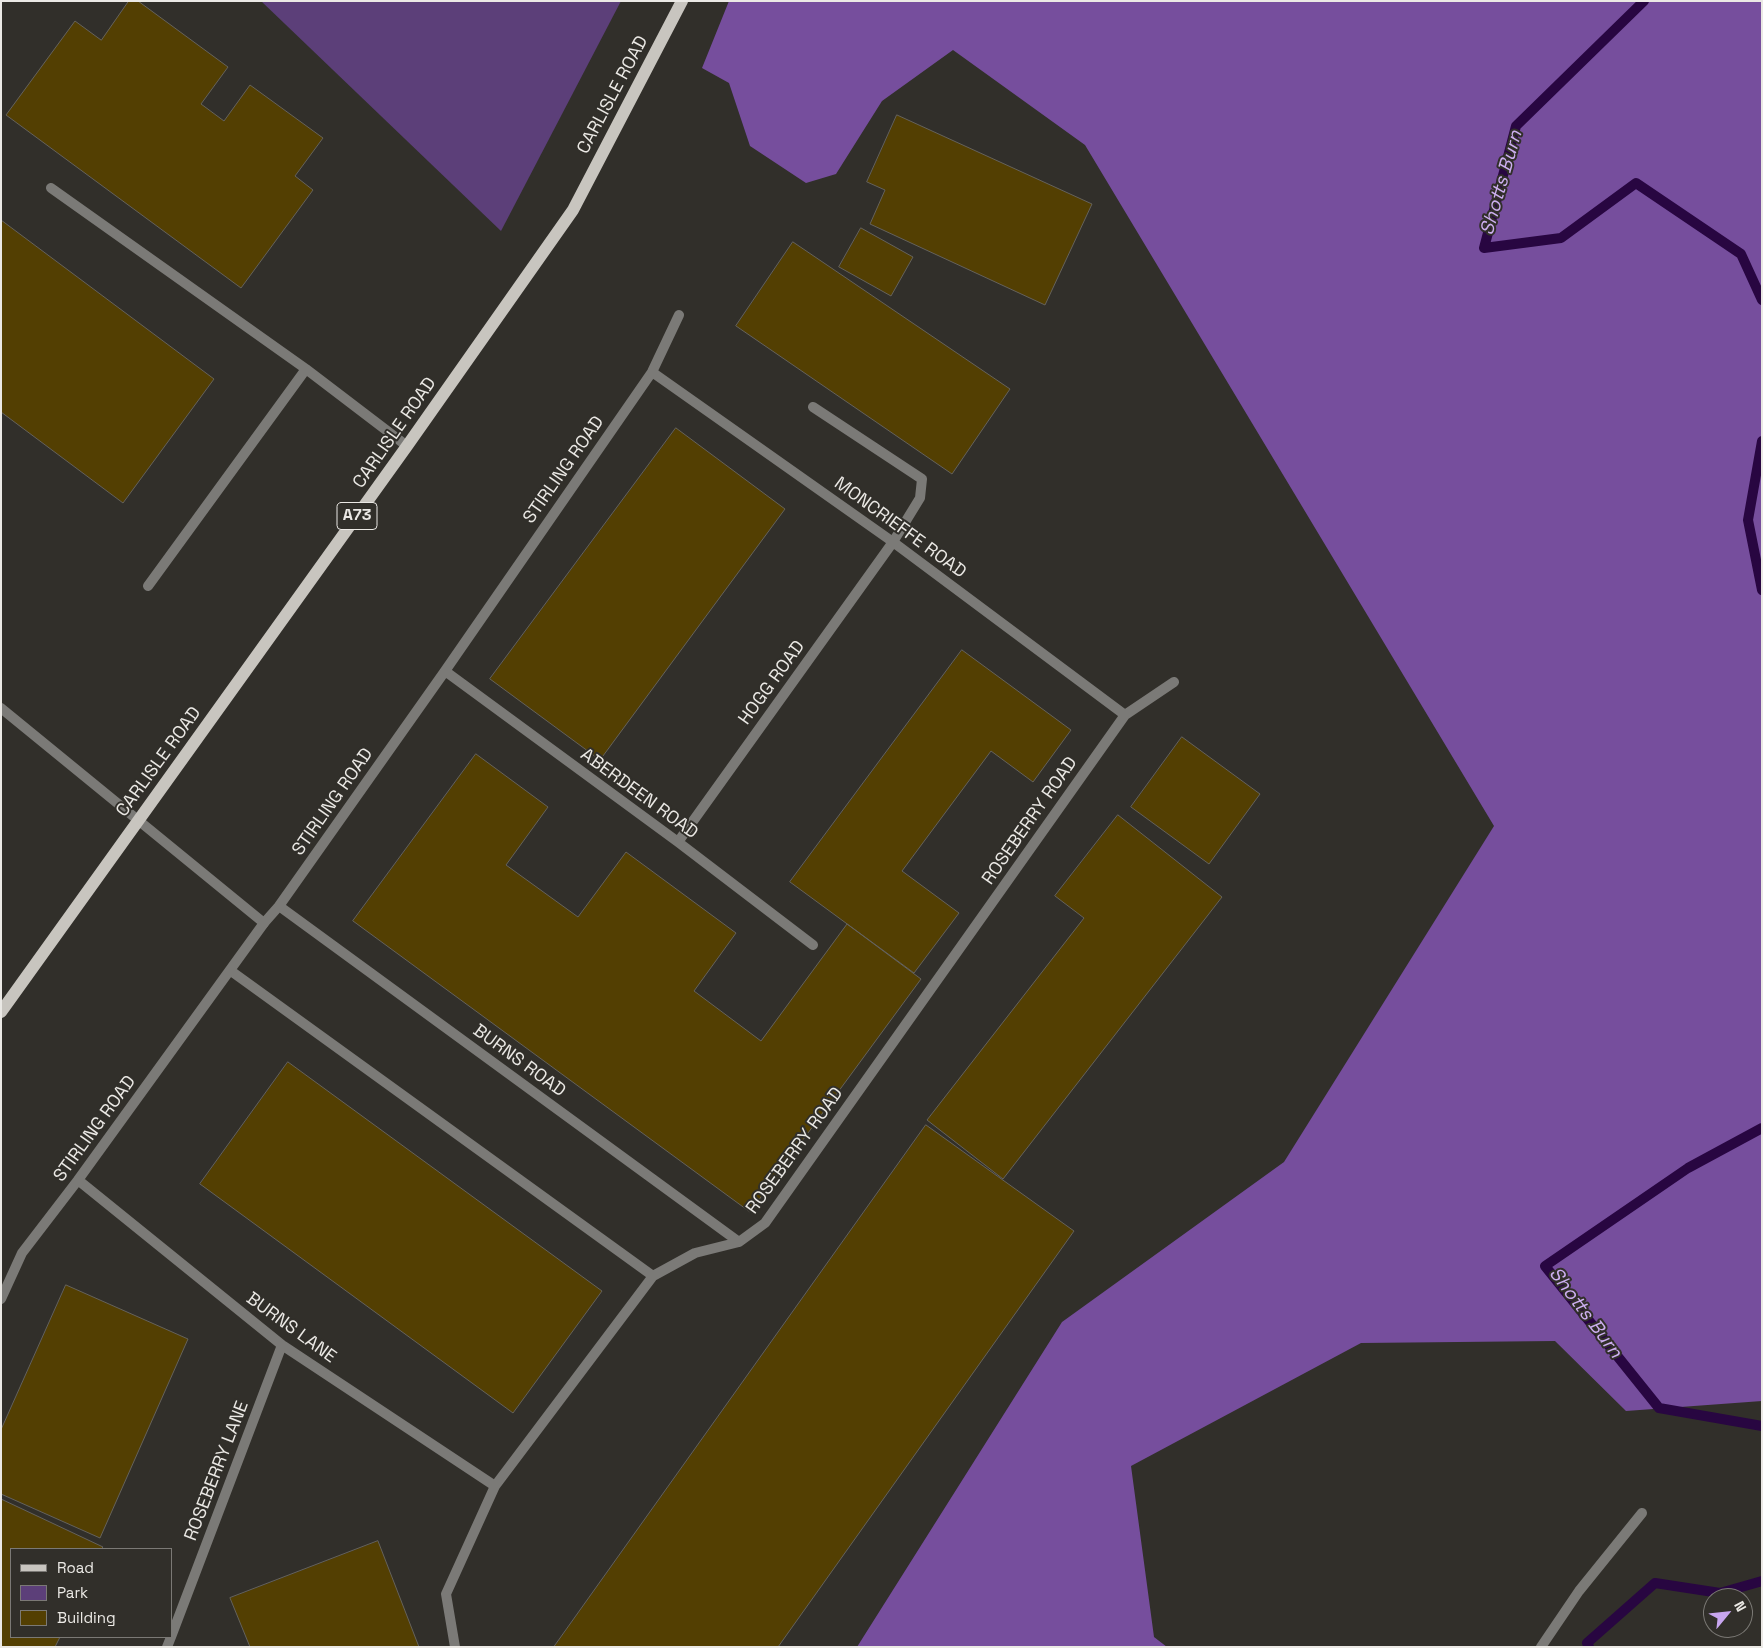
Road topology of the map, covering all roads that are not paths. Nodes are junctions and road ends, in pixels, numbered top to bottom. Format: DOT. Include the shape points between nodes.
graph roads {
  1 [pos="682,1"];
  2 [pos="51,188"];
  3 [pos="679,315"];
  4 [pos="306,369"];
  5 [pos="652,372"];
  6 [pos="814,407"];
  7 [pos="407,446"];
  8 [pos="893,542"];
  9 [pos="148,586"];
  10 [pos="445,671"];
  11 [pos="1174,682"];
  12 [pos="1,708"];
  13 [pos="1125,715"];
  14 [pos="139,820"];
  15 [pos="678,842"];
  16 [pos="279,906"];
  17 [pos="264,923"];
  18 [pos="812,945"];
  19 [pos="231,971"];
  20 [pos="1,1012"];
  21 [pos="78,1180"];
  22 [pos="739,1242"];
  23 [pos="653,1276"];
  24 [pos="1,1299"];
  25 [pos="282,1345"];
  26 [pos="495,1486"];
  27 [pos="1642,1513"];
  28 [pos="172,1634"];
  29 [pos="455,1647"];
  30 [pos="1541,1647"];
  1 -- 7 [label="main road, CARLISLE ROAD / A73" via="573,210"];
  2 -- 4 [label="street"];
  3 -- 5 [label="street, STIRLING ROAD"];
  4 -- 7 [label="street"];
  4 -- 9 [label="street"];
  5 -- 8 [label="street, MONCRIEFFE ROAD"];
  5 -- 10 [label="street, STIRLING ROAD"];
  6 -- 8 [label="street, HOGG ROAD" via="922,479 920,498"];
  7 -- 14 [label="main road, CARLISLE ROAD / A73"];
  8 -- 13 [label="street, MONCRIEFFE ROAD"];
  8 -- 15 [label="street, HOGG ROAD"];
  10 -- 15 [label="street, ABERDEEN ROAD"];
  10 -- 16 [label="street, STIRLING ROAD"];
  11 -- 13 [label="street, ROSEBERRY ROAD"];
  12 -- 14 [label="street"];
  13 -- 22 [label="street, ROSEBERRY ROAD" via="765,1223"];
  14 -- 17 [label="street"];
  14 -- 20 [label="main road, CARLISLE ROAD / A73"];
  15 -- 18 [label="street, ABERDEEN ROAD"];
  16 -- 17 [label="street, STIRLING ROAD"];
  16 -- 22 [label="street, BURNS ROAD"];
  17 -- 19 [label="street, STIRLING ROAD"];
  19 -- 21 [label="street, STIRLING ROAD"];
  19 -- 23 [label="street"];
  21 -- 24 [label="street, STIRLING ROAD" via="22,1253"];
  21 -- 25 [label="street, BURNS LANE"];
  22 -- 23 [label="street, ROSEBERRY ROAD" via="695,1253"];
  23 -- 26 [label="street, ROSEBERRY ROAD"];
  25 -- 26 [label="street, BURNS LANE"];
  25 -- 28 [label="street, ROSEBERRY LANE"];
  26 -- 29 [label="street, ROSEBERRY ROAD" via="446,1594"];
  27 -- 30 [label="street" via="1579,1591"];
}
